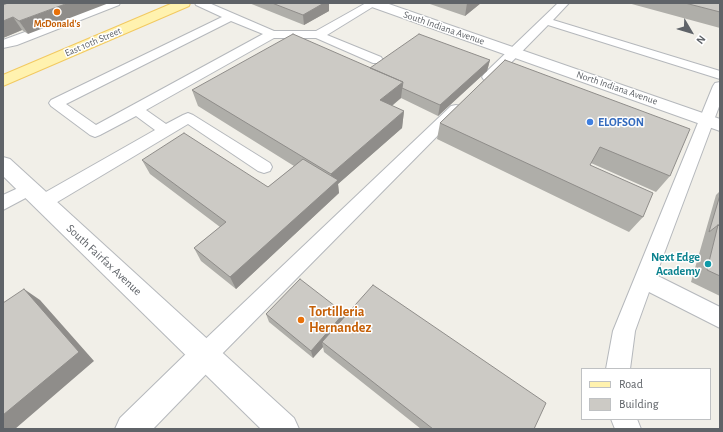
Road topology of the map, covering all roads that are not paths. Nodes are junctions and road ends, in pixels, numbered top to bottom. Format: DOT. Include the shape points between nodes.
graph roads {
  1 [pos="115,3"];
  2 [pos="184,3"];
  3 [pos="200,3"];
  4 [pos="374,3"];
  5 [pos="564,3"];
  6 [pos="230,17"];
  7 [pos="546,21"];
  8 [pos="272,34"];
  9 [pos="318,36"];
  10 [pos="3,44"];
  11 [pos="514,52"];
  12 [pos="377,60"];
  13 [pos="720,75"];
  14 [pos="3,81"];
  15 [pos="720,86"];
  16 [pos="136,109"];
  17 [pos="713,122"];
  18 [pos="166,130"];
  19 [pos="3,164"];
  20 [pos="264,167"];
  21 [pos="36,196"];
  22 [pos="3,203"];
  23 [pos="645,280"];
  24 [pos="720,318"];
  25 [pos="205,356"];
  26 [pos="618,368"];
  27 [pos="131,429"];
  28 [pos="283,429"];
  1 -- 10 [label="lane"];
  2 -- 14 [label="main road, East 10th Street"];
  3 -- 6 [label="lane"];
  4 -- 9 [label="lane"];
  4 -- 11 [label="street, South Indiana Avenue"];
  5 -- 7 [label="lane"];
  6 -- 8 [label="lane"];
  6 -- 16 [label="lane" via="56,103 95,132"];
  7 -- 11 [label="lane"];
  7 -- 13 [label="lane"];
  8 -- 9 [label="lane"];
  8 -- 16 [label="lane"];
  9 -- 12 [label="lane"];
  11 -- 17 [label="street, North Indiana Avenue"];
  11 -- 25 [label="lane"];
  15 -- 17 [label="lane"];
  16 -- 18 [label="lane"];
  17 -- 23 [label="lane"];
  18 -- 20 [label="lane" via="188,118"];
  18 -- 21 [label="lane"];
  19 -- 21 [label="street, South Fairfax Avenue"];
  21 -- 22 [label="lane"];
  21 -- 25 [label="street, South Fairfax Avenue"];
  23 -- 24 [label="lane"];
  23 -- 26 [label="lane" via="624,331"];
  25 -- 27 [label="street"];
  25 -- 28 [label="street, South Fairfax Avenue"];
}
